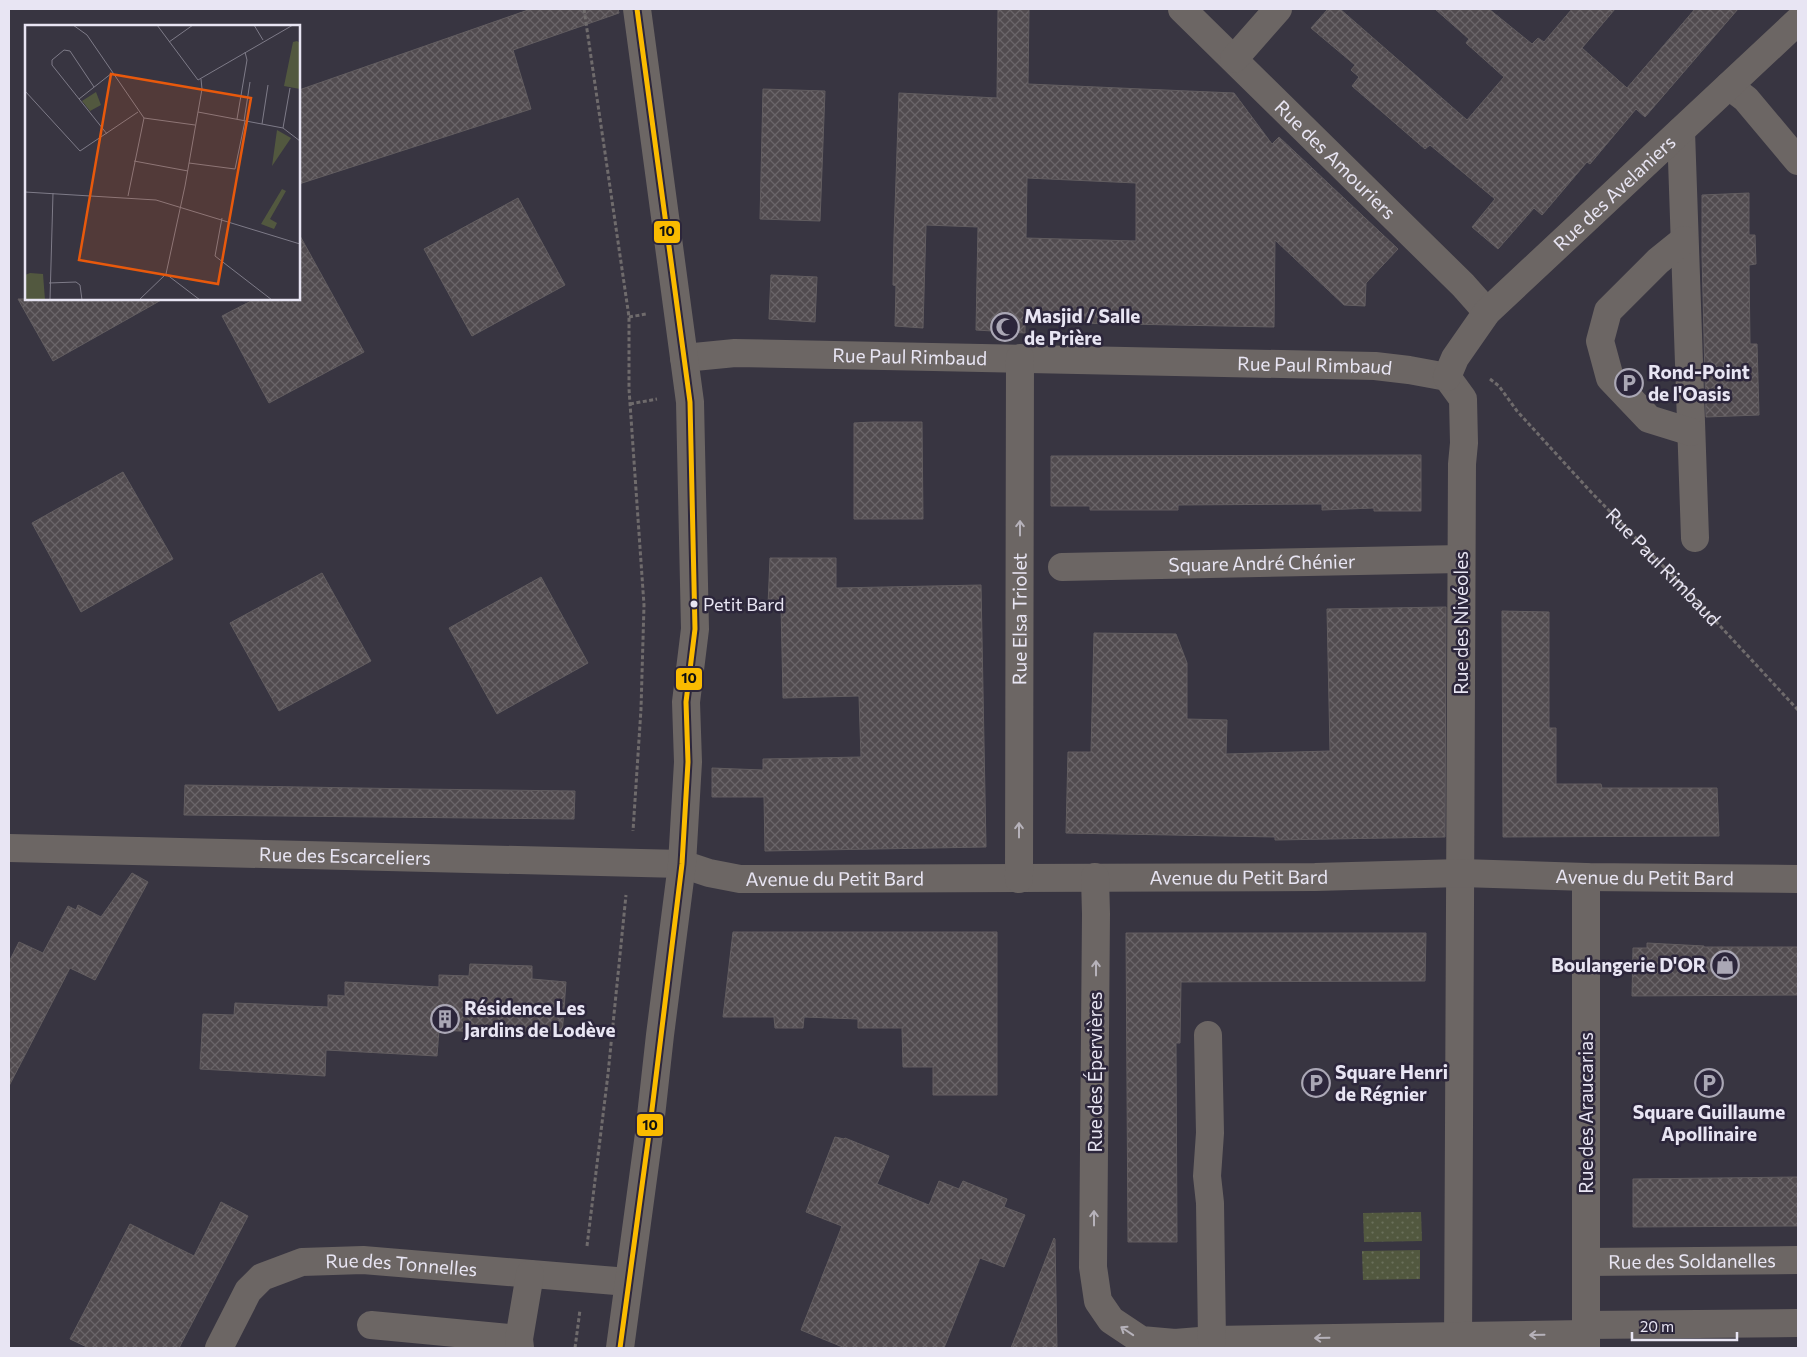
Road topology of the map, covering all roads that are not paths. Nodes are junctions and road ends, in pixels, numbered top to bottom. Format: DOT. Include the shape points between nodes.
graph roads {
  1 [pos="637,9"];
  2 [pos="1182,9"];
  3 [pos="1278,9"];
  4 [pos="1798,21"];
  5 [pos="1234,59"];
  6 [pos="1729,86"];
  7 [pos="1681,131"];
  8 [pos="1798,161"];
  9 [pos="1684,240"];
  10 [pos="1487,312"];
  11 [pos="684,358"];
  12 [pos="1020,358"];
  13 [pos="1447,377"];
  14 [pos="1692,432"];
  15 [pos="1695,538"];
  16 [pos="1461,559"];
  17 [pos="1062,567"];
  18 [pos="9,850"];
  19 [pos="682,864"];
  20 [pos="1461,873"];
  21 [pos="1095,877"];
  22 [pos="1586,877"];
  23 [pos="1798,878"];
  24 [pos="1019,879"];
  25 [pos="1208,1035"];
  26 [pos="1798,1260"];
  27 [pos="1586,1262"];
  28 [pos="530,1274"];
  29 [pos="628,1282"];
  30 [pos="1798,1323"];
  31 [pos="371,1324"];
  32 [pos="1586,1336"];
  33 [pos="1212,1340"];
  34 [pos="1458,1342"];
  35 [pos="1353,1343"];
  36 [pos="519,1344"];
  37 [pos="219,1348"];
  38 [pos="620,1348"];
  1 -- 11 [label="street"];
  2 -- 5 [label="street, Rue des Amouriers"];
  3 -- 5 [label="street"];
  4 -- 6 [label="street, Rue des Avelaniers"];
  5 -- 10 [label="street, Rue des Amouriers"];
  6 -- 7 [label="street, Rue des Avelaniers"];
  6 -- 8 [label="street" via="1746,99"];
  7 -- 9 [label="street"];
  7 -- 10 [label="street, Rue des Avelaniers"];
  9 -- 14 [label="street"];
  9 -- 14 [label="street" via="1608,311 1600,341 1610,378 1650,419"];
  10 -- 13 [label="street, Rue des Avelaniers" via="1455,358"];
  11 -- 12 [label="street, Rue Paul Rimbaud" via="735,353"];
  11 -- 19 [label="street" via="691,429 695,629 686,702 688,762"];
  12 -- 13 [label="street, Rue Paul Rimbaud" via="1375,366"];
  24 -- 12 [label="street, Rue Elsa Triolet, one-way"];
  13 -- 16 [label="street, Rue des Nivéoles" via="1463,399"];
  14 -- 15 [label="street"];
  16 -- 17 [label="street, Square André Chénier"];
  16 -- 20 [label="street, Rue des Nivéoles"];
  18 -- 19 [label="street, Rue des Escarceliers"];
  19 -- 24 [label="street, Avenue du Petit Bard" via="740,879"];
  19 -- 29 [label="street"];
  20 -- 21 [label="street, Avenue du Petit Bard"];
  20 -- 22 [label="street, Avenue du Petit Bard"];
  20 -- 34 [label="street"];
  21 -- 24 [label="street, Avenue du Petit Bard"];
  33 -- 21 [label="street, Rue des Épervières, one-way" via="1175,1343 1141,1340 1111,1320 1098,1301 1093,1267"];
  22 -- 23 [label="street, Avenue du Petit Bard"];
  22 -- 27 [label="street, Rue des Araucarias"];
  25 -- 33 [label="street" via="1210,1133 1207,1176"];
  26 -- 27 [label="street, Rue des Soldanelles"];
  27 -- 32 [label="street, Rue des Araucarias"];
  28 -- 29 [label="street, Rue des Tonnelles"];
  28 -- 36 [label="street"];
  28 -- 37 [label="street, Rue des Tonnelles" via="363,1260 302,1262 262,1277 248,1291"];
  29 -- 38 [label="street"];
  30 -- 32 [label="street, Rue des Épervières"];
  31 -- 36 [label="street"];
  32 -- 34 [label="street, Rue des Épervières, one-way"];
  35 -- 33 [label="street, Rue des Épervières, one-way"];
  34 -- 35 [label="street, Rue des Épervières"];
}
